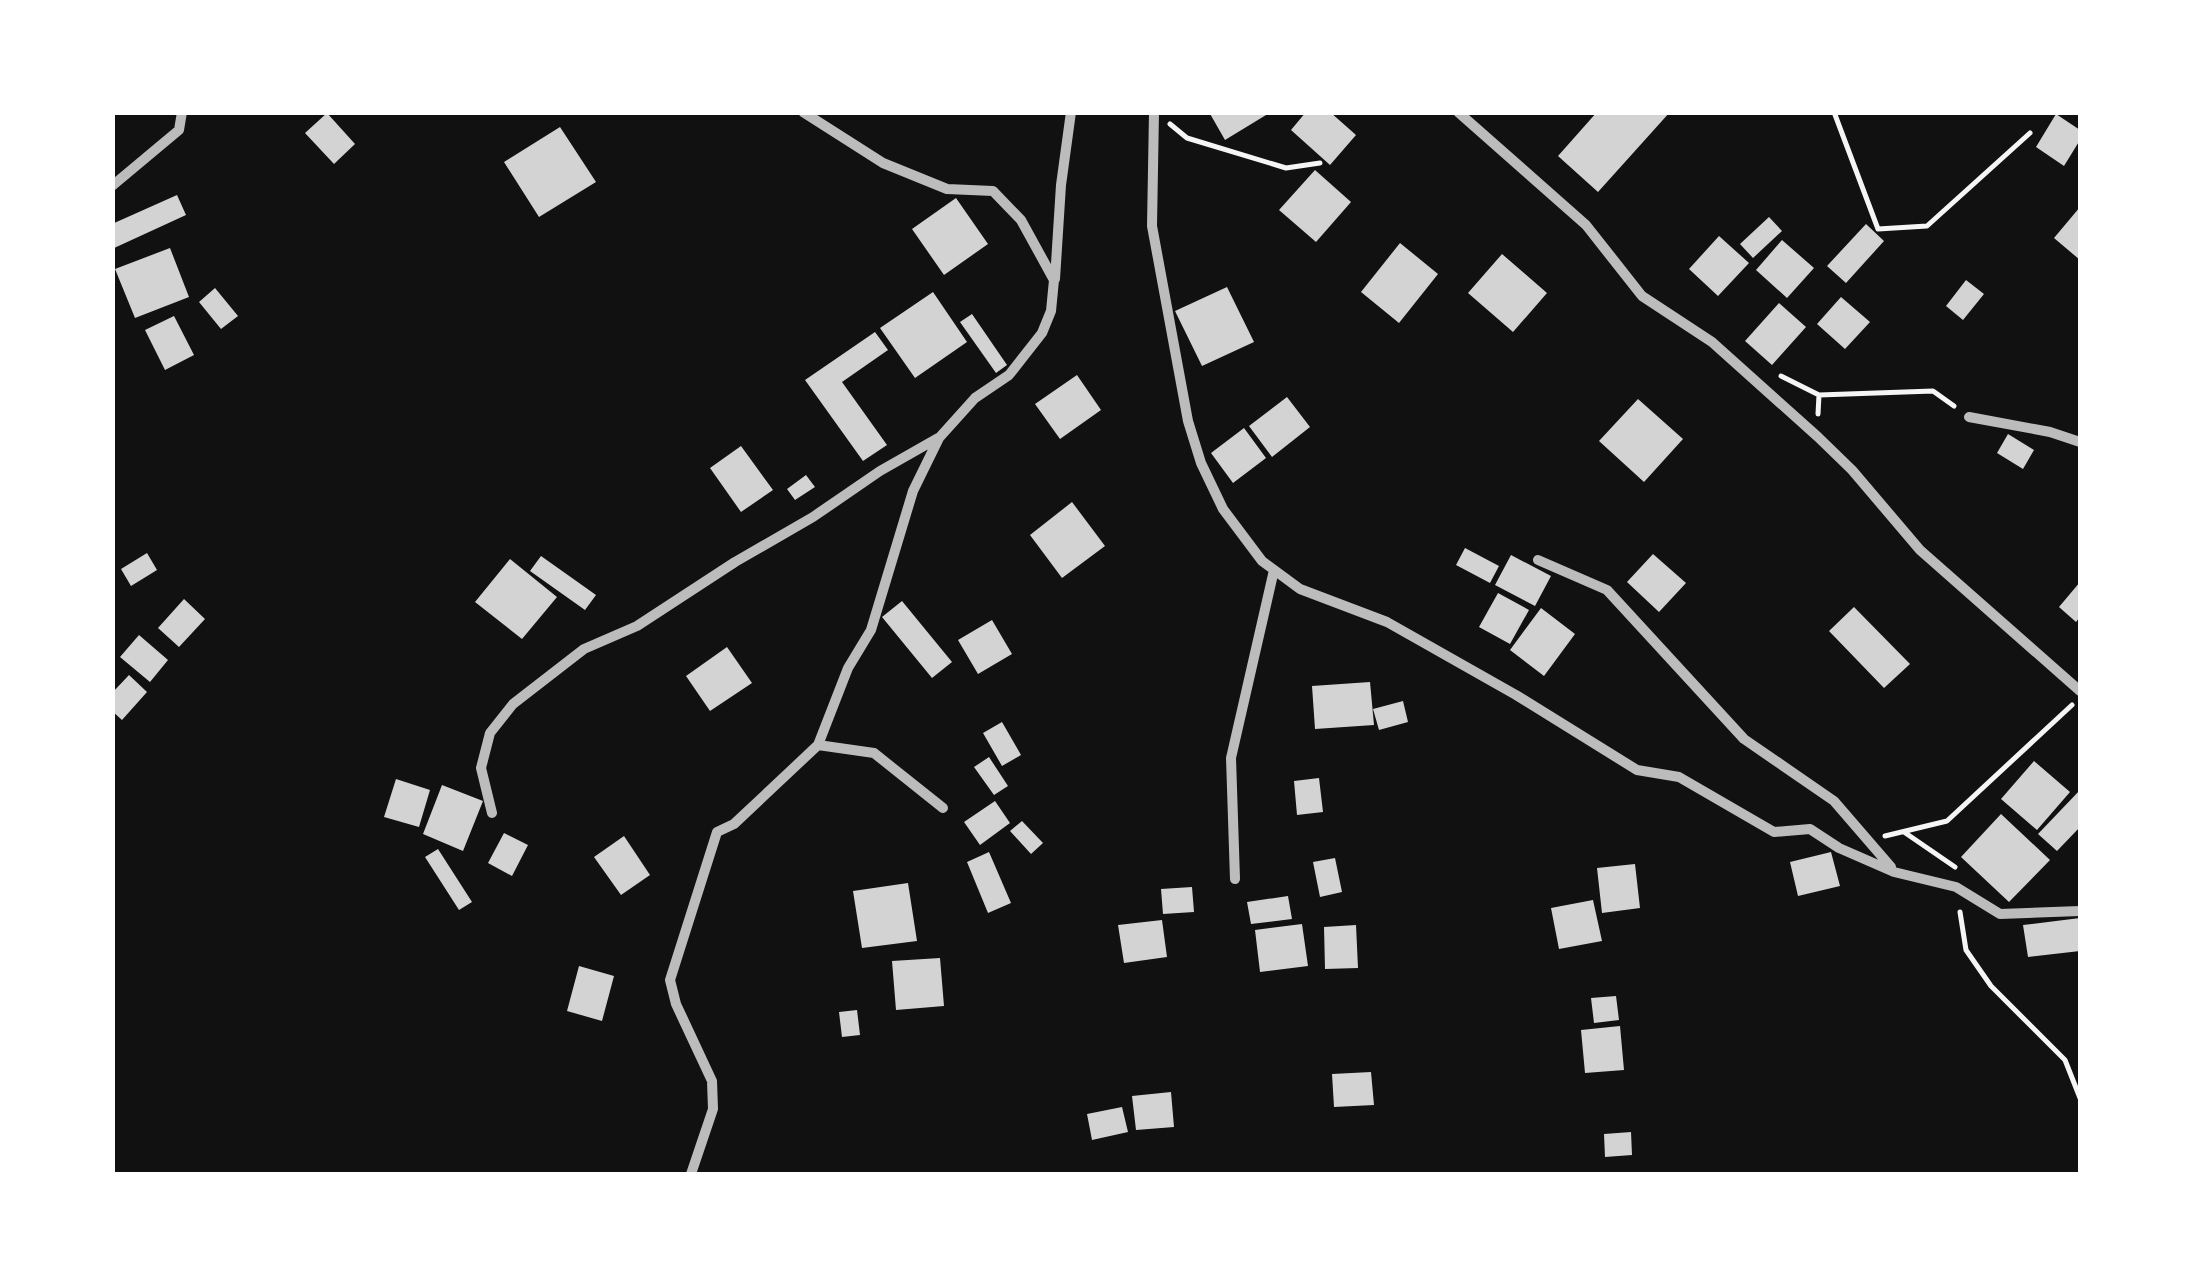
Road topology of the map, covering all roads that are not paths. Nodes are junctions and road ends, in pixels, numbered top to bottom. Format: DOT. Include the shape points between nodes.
graph roads {
  1 [pos="182,112"];
  2 [pos="803,112"];
  3 [pos="1072,112"];
  4 [pos="1155,112"];
  5 [pos="1458,112"];
  6 [pos="112,186"];
  7 [pos="1054,280"];
  8 [pos="1969,417"];
  9 [pos="939,438"];
  10 [pos="2080,442"];
  11 [pos="1538,560"];
  12 [pos="1274,570"];
  13 [pos="2080,694"];
  14 [pos="818,745"];
  15 [pos="942,808"];
  16 [pos="492,812"];
  17 [pos="1894,872"];
  18 [pos="1234,879"];
  19 [pos="2080,911"];
  20 [pos="691,1174"];
  1 -- 6 [label="street" via="178,130"];
  2 -- 7 [label="street" via="883,164 948,189 993,191 1020,220"];
  3 -- 7 [label="street"];
  4 -- 12 [label="street" via="1152,226 1188,422 1223,509"];
  5 -- 13 [label="street" via="1586,224 1642,296 1712,342 1818,438 1920,550"];
  7 -- 9 [label="street" via="1042,333 1008,375 975,398"];
  8 -- 10 [label="street"];
  9 -- 14 [label="street" via="913,491 871,630"];
  9 -- 16 [label="street" via="637,626 584,649 514,704 490,733 481,768"];
  11 -- 17 [label="street" via="1607,590 1744,739 1834,801"];
  12 -- 17 [label="street" via="1300,590 1387,622 1637,770 1679,777 1774,832 1810,829"];
  12 -- 18 [label="street" via="1231,758"];
  14 -- 15 [label="street" via="874,753"];
  14 -- 20 [label="street" via="734,824 717,832 694,897 670,980 712,1081 713,1109"];
  17 -- 19 [label="street" via="1956,887 2000,914"];
}
